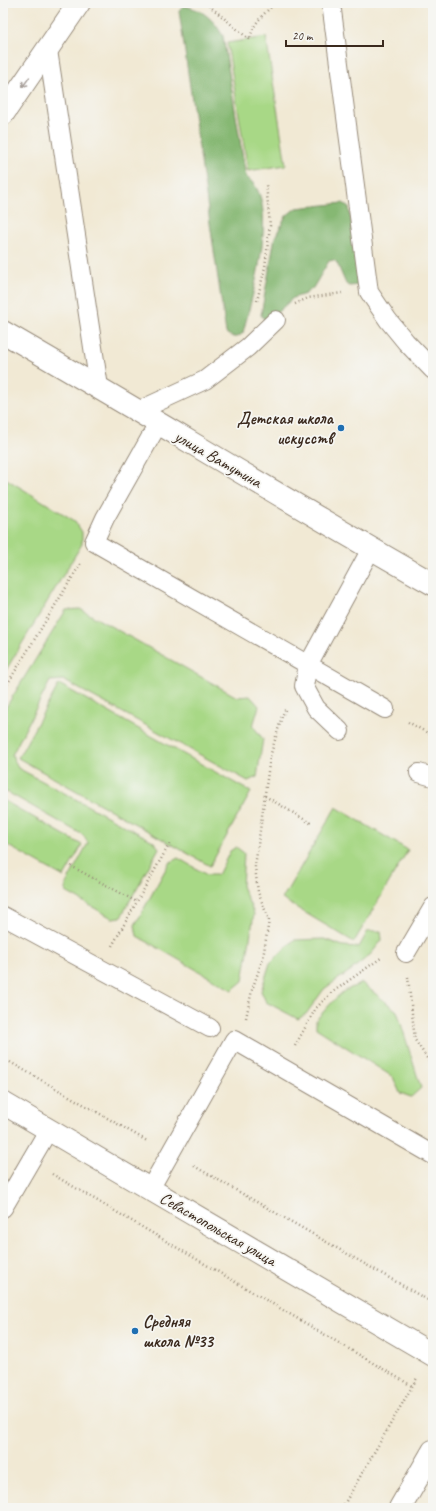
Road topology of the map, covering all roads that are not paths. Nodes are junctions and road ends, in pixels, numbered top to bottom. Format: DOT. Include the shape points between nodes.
graph roads {
  1 [pos="79,3"];
  2 [pos="331,3"];
  3 [pos="48,50"];
  4 [pos="3,114"];
  5 [pos="276,320"];
  6 [pos="3,332"];
  7 [pos="433,370"];
  8 [pos="99,387"];
  9 [pos="138,411"];
  10 [pos="158,424"];
  11 [pos="371,549"];
  12 [pos="433,584"];
  13 [pos="308,665"];
  14 [pos="385,709"];
  15 [pos="340,730"];
  16 [pos="433,907"];
  17 [pos="3,916"];
  18 [pos="419,937"];
  19 [pos="210,1028"];
  20 [pos="3,1103"];
  21 [pos="49,1130"];
  22 [pos="433,1155"];
  23 [pos="150,1189"];
  24 [pos="3,1208"];
  25 [pos="432,1355"];
  26 [pos="433,1451"];
  27 [pos="400,1508"];
  1 -- 3 [label="street"];
  2 -- 7 [label="lane" via="369,292 406,342"];
  3 -- 4 [label="street, one-way"];
  3 -- 8 [label="lane"];
  5 -- 9 [label="lane" via="248,347 205,380"];
  6 -- 8 [label="street, улица Ватутина"];
  8 -- 9 [label="street, улица Ватутина"];
  9 -- 10 [label="street, улица Ватутина"];
  10 -- 11 [label="street, улица Ватутина"];
  10 -- 13 [label="lane" via="94,542"];
  11 -- 12 [label="street, улица Ватутина"];
  11 -- 13 [label="lane"];
  13 -- 14 [label="lane"];
  13 -- 15 [label="lane" via="304,686 316,708"];
  16 -- 18 [label="lane"];
  17 -- 19 [label="lane"];
  20 -- 21 [label="street, Севастопольская улица"];
  21 -- 23 [label="street, Севастопольская улица"];
  21 -- 24 [label="lane"];
  22 -- 23 [label="lane" via="234,1040"];
  23 -- 25 [label="street, Севастопольская улица"];
  26 -- 27 [label="street"];
}
